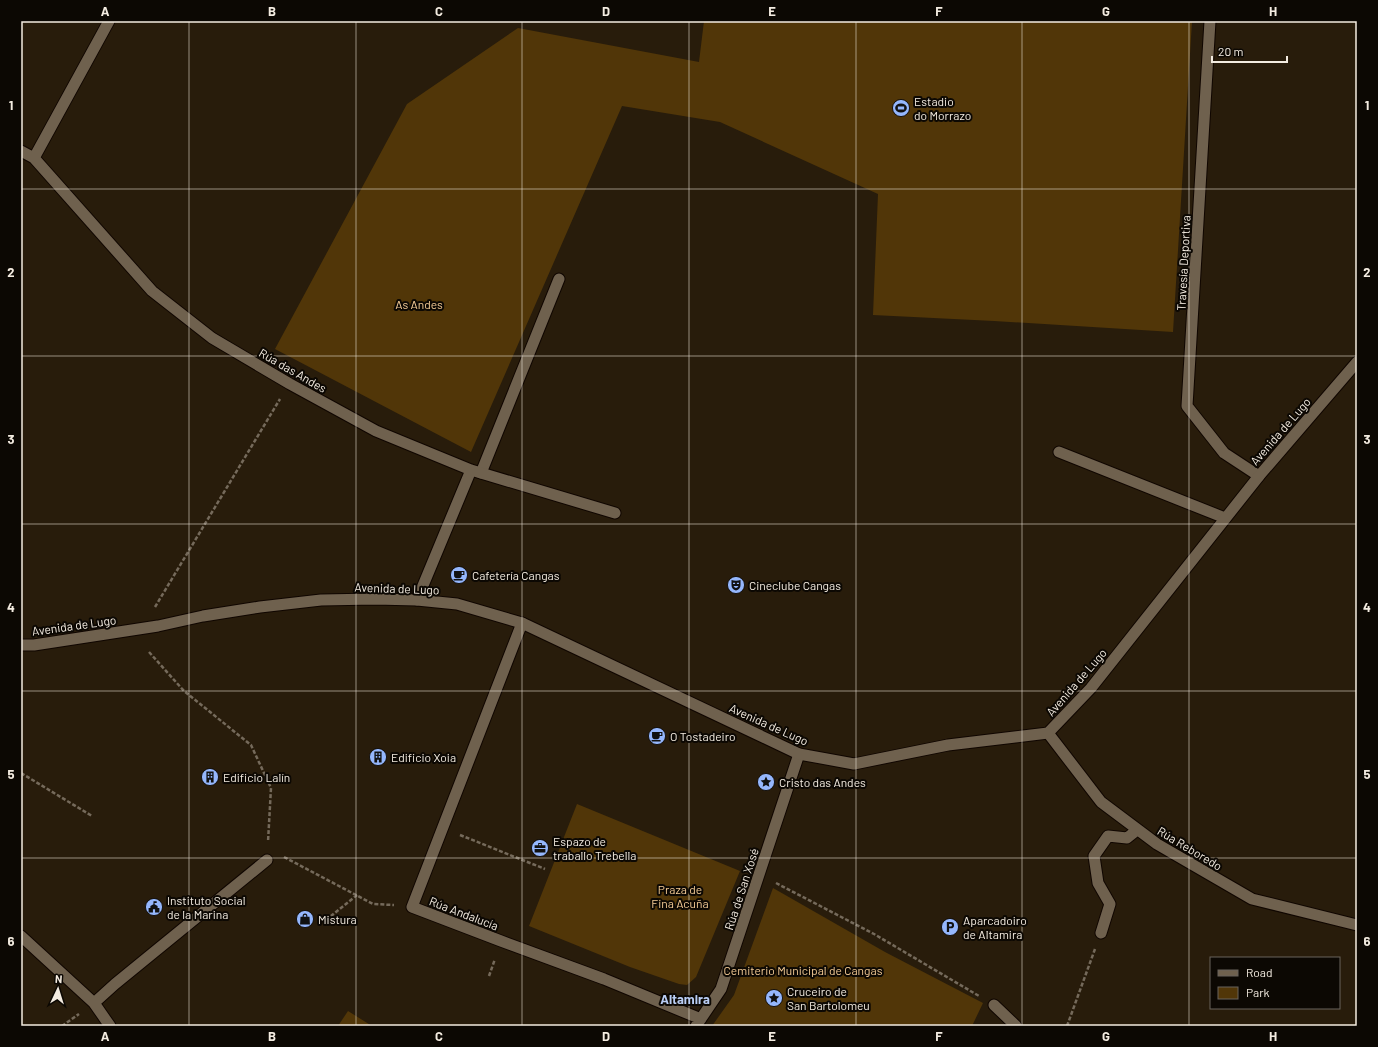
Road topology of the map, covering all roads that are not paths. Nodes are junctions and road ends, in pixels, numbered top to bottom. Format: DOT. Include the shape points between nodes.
graph roads {
  1 [pos="109,21"];
  2 [pos="1210,21"];
  3 [pos="21,151"];
  4 [pos="34,158"];
  5 [pos="559,279"];
  6 [pos="1357,362"];
  7 [pos="1059,452"];
  8 [pos="476,472"];
  9 [pos="1259,476"];
  10 [pos="615,513"];
  11 [pos="1225,518"];
  12 [pos="417,600"];
  13 [pos="522,623"];
  14 [pos="21,645"];
  15 [pos="1048,733"];
  16 [pos="799,754"];
  17 [pos="1137,830"];
  18 [pos="267,860"];
  19 [pos="1357,925"];
  20 [pos="1101,933"];
  21 [pos="21,936"];
  22 [pos="94,1003"];
  23 [pos="994,1004"];
  24 [pos="699,1022"];
  25 [pos="110,1026"];
  26 [pos="1016,1026"];
  1 -- 4 [label="street"];
  2 -- 9 [label="street, Travesía Deportiva" via="1187,406 1224,453"];
  3 -- 4 [label="street, Rúa das Andes"];
  4 -- 8 [label="street, Rúa das Andes" via="152,291 212,338 376,431"];
  5 -- 8 [label="street"];
  6 -- 9 [label="street, Avenida de Lugo"];
  7 -- 11 [label="street"];
  8 -- 10 [label="street, Rúa das Andes"];
  8 -- 12 [label="street"];
  9 -- 11 [label="street, Avenida de Lugo"];
  11 -- 15 [label="street, Avenida de Lugo" via="1091,688"];
  12 -- 13 [label="street, Avenida de Lugo" via="457,604"];
  12 -- 14 [label="street, Avenida de Lugo" via="321,600 252,608 142,628"];
  13 -- 16 [label="street, Avenida de Lugo"];
  13 -- 24 [label="street, Rúa Andalucía" via="412,907 604,979"];
  15 -- 16 [label="street, Avenida de Lugo" via="948,745 854,764"];
  15 -- 17 [label="street, Rúa Reboredo" via="1101,802"];
  16 -- 24 [label="street, Rúa de San Xosé" via="721,989"];
  17 -- 19 [label="street, Rúa Reboredo" via="1252,899"];
  17 -- 20 [label="street" via="1127,838 1108,836 1094,856 1098,883 1110,904"];
  18 -- 22 [label="street"];
  21 -- 22 [label="street"];
  22 -- 25 [label="street"];
  23 -- 26 [label="street"];
}
